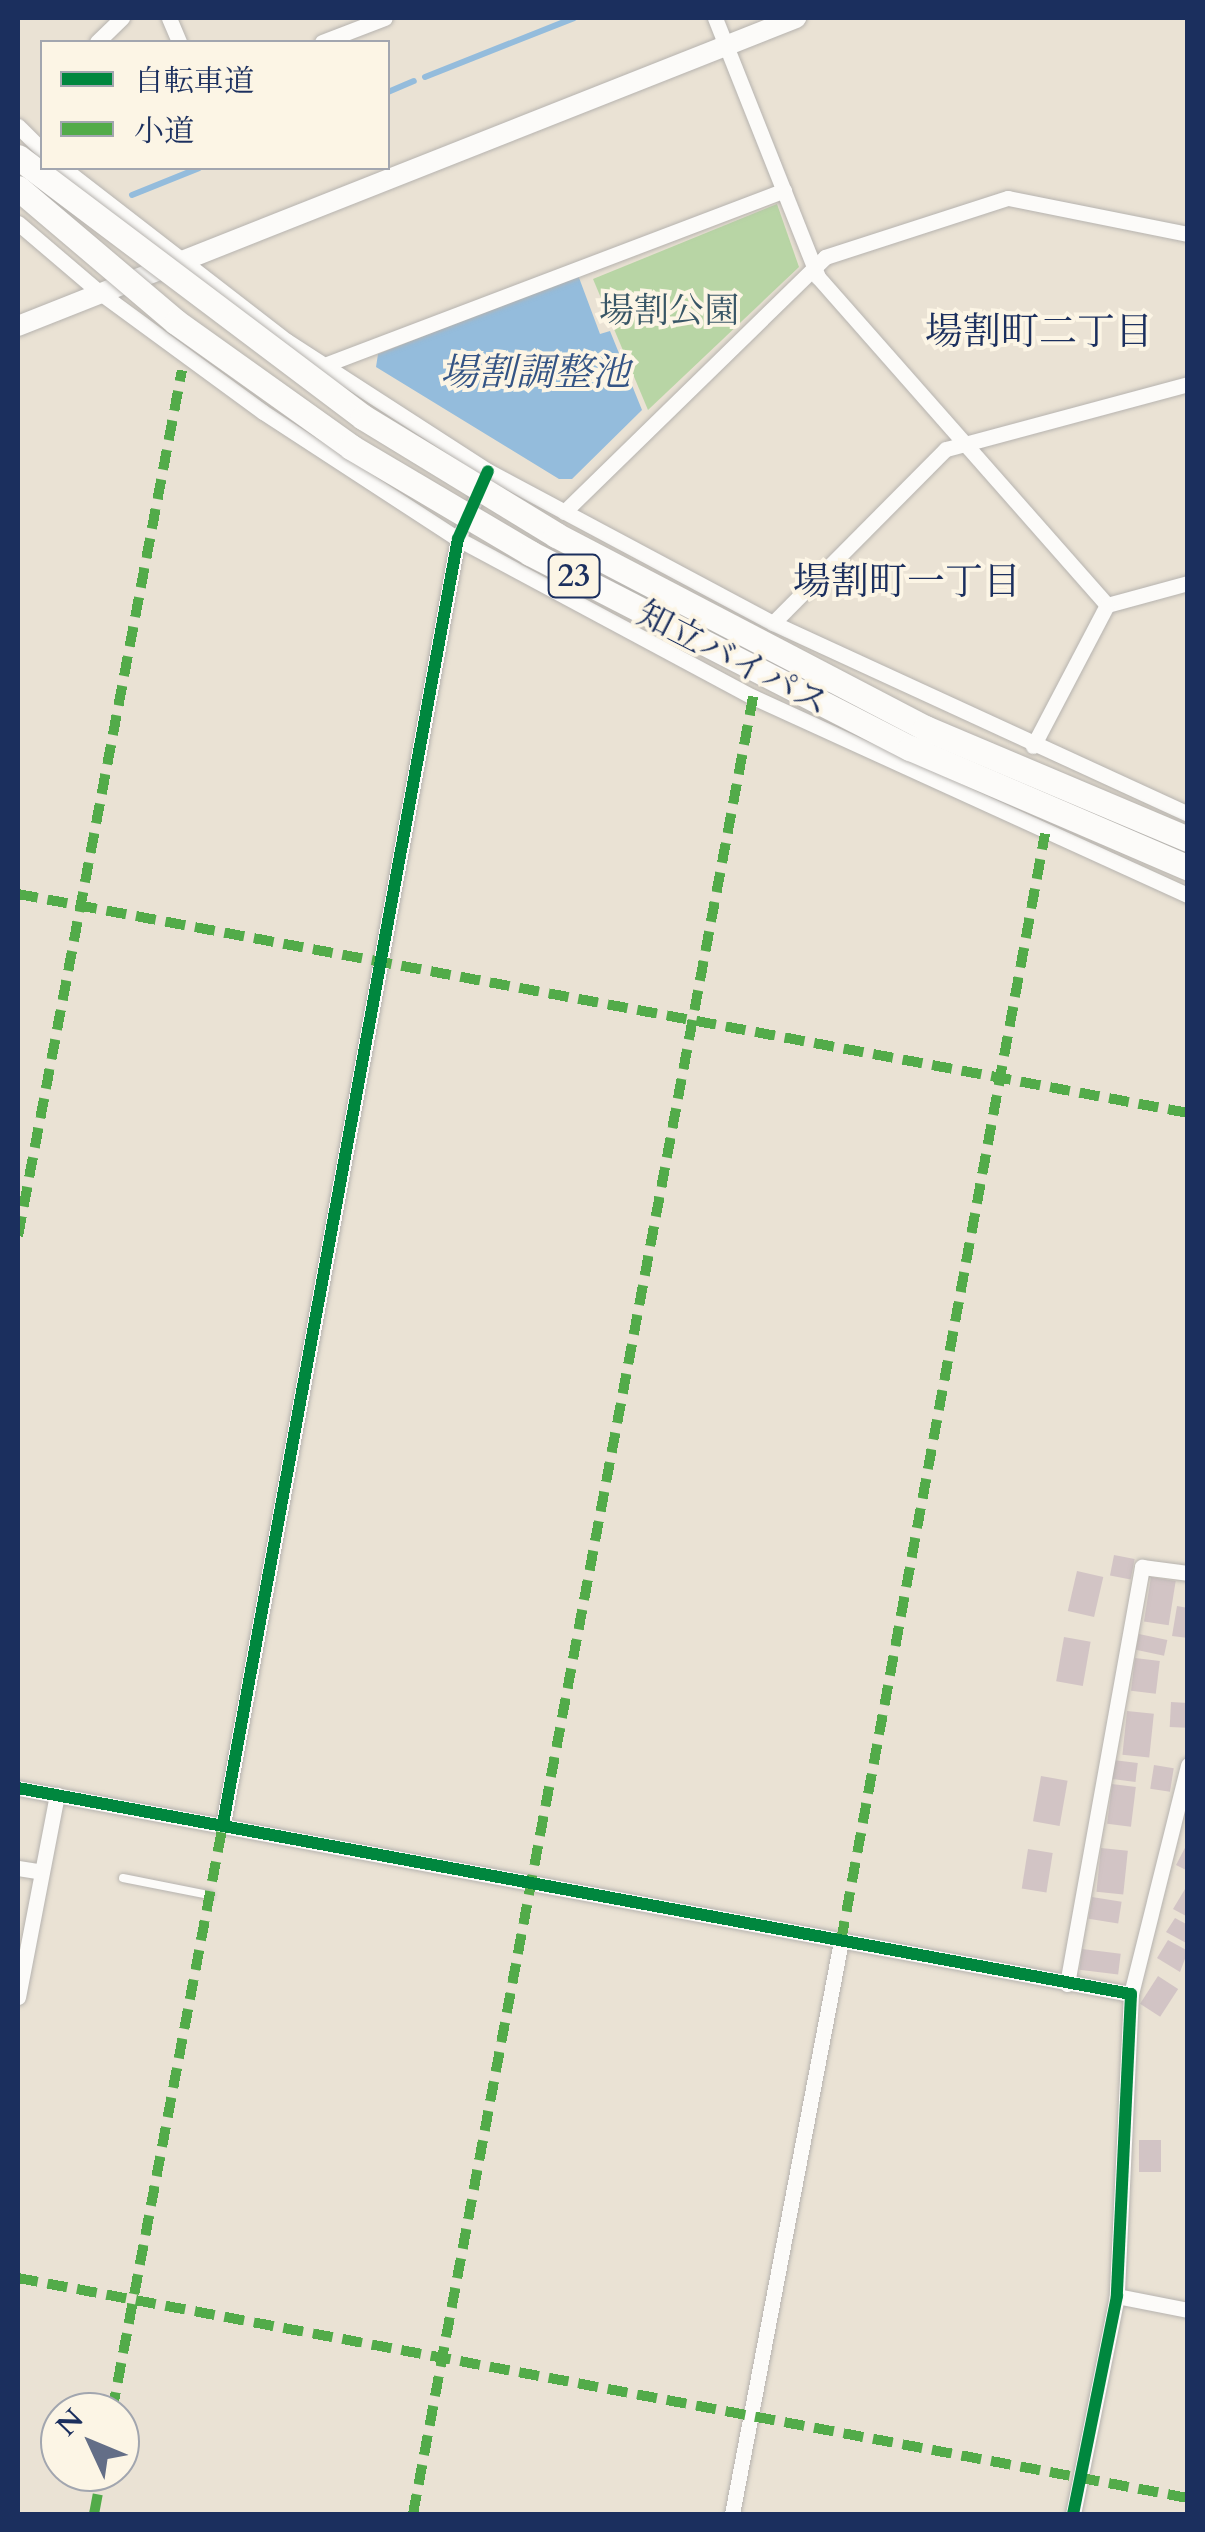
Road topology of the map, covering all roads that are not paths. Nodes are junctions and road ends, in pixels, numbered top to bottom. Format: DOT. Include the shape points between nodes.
graph roads {
  1 [pos="122,18"];
  2 [pos="385,18"];
  3 [pos="715,18"];
  4 [pos="796,18"];
  5 [pos="99,40"];
  6 [pos="327,40"];
  7 [pos="725,46"];
  8 [pos="18,126"];
  9 [pos="40,148"];
  10 [pos="18,157"];
  11 [pos="66,170"];
  12 [pos="18,188"];
  13 [pos="784,190"];
  14 [pos="18,223"];
  15 [pos="1188,234"];
  16 [pos="179,261"];
  17 [pos="814,267"];
  18 [pos="98,292"];
  19 [pos="18,326"];
  20 [pos="327,364"];
  21 [pos="1188,384"];
  22 [pos="962,441"];
  23 [pos="488,472"];
  24 [pos="564,512"];
  25 [pos="458,538"];
  26 [pos="1188,583"];
  27 [pos="1107,605"];
  28 [pos="773,624"];
  29 [pos="1033,746"];
  30 [pos="1070,764"];
  31 [pos="1188,814"];
  32 [pos="1044,834"];
  33 [pos="1188,839"];
  34 [pos="1188,868"];
  35 [pos="1188,895"];
  36 [pos="1188,1574"];
  37 [pos="1188,1765"];
  38 [pos="18,1788"];
  39 [pos="56,1795"];
  40 [pos="223,1824"];
  41 [pos="18,1868"];
  42 [pos="42,1872"];
  43 [pos="123,1878"];
  44 [pos="209,1895"];
  45 [pos="841,1941"];
  46 [pos="1067,1984"];
  47 [pos="1131,1994"];
  48 [pos="18,1998"];
  49 [pos="1117,2296"];
  50 [pos="1188,2310"];
  51 [pos="732,2514"];
  52 [pos="1073,2514"];
  1 -- 5 [label="street"];
  2 -- 6 [label="street"];
  3 -- 7 [label="street"];
  4 -- 7 [label="street"];
  7 -- 13 [label="street"];
  7 -- 16 [label="street"];
  8 -- 9 [label="street"];
  10 -- 33 [label="highway, 知立バイパス / 23, bridge" via="362,416 556,535 924,728"];
  11 -- 16 [label="street"];
  12 -- 34 [label="highway, 知立バイパス / 23, bridge" via="176,322 335,436 530,553 910,748"];
  13 -- 17 [label="street"];
  13 -- 20 [label="street"];
  14 -- 18 [label="street"];
  15 -- 17 [label="street" via="1008,198 825,257"];
  16 -- 18 [label="street"];
  16 -- 20 [label="street"];
  17 -- 22 [label="street"];
  17 -- 24 [label="street"];
  18 -- 19 [label="street"];
  18 -- 25 [label="street" via="185,363"];
  20 -- 23 [label="street"];
  21 -- 22 [label="street"];
  22 -- 27 [label="street"];
  22 -- 28 [label="street" via="946,449"];
  23 -- 24 [label="street"];
  23 -- 25 [label="street"];
  24 -- 28 [label="street"];
  25 -- 32 [label="street" via="753,697"];
  25 -- 40 [label="street"];
  26 -- 27 [label="street"];
  27 -- 29 [label="street"];
  28 -- 29 [label="street"];
  29 -- 30 [label="street"];
  30 -- 31 [label="street"];
  30 -- 32 [label="street"];
  32 -- 35 [label="street"];
  36 -- 46 [label="street" via="1142,1567"];
  37 -- 47 [label="street"];
  38 -- 39 [label="street"];
  39 -- 40 [label="street"];
  39 -- 42 [label="street"];
  40 -- 45 [label="street"];
  41 -- 42 [label="street"];
  42 -- 48 [label="street"];
  43 -- 44 [label="lane"];
  45 -- 46 [label="street"];
  45 -- 51 [label="street"];
  46 -- 47 [label="street"];
  47 -- 49 [label="street"];
  49 -- 50 [label="street"];
  49 -- 52 [label="street"];
}
